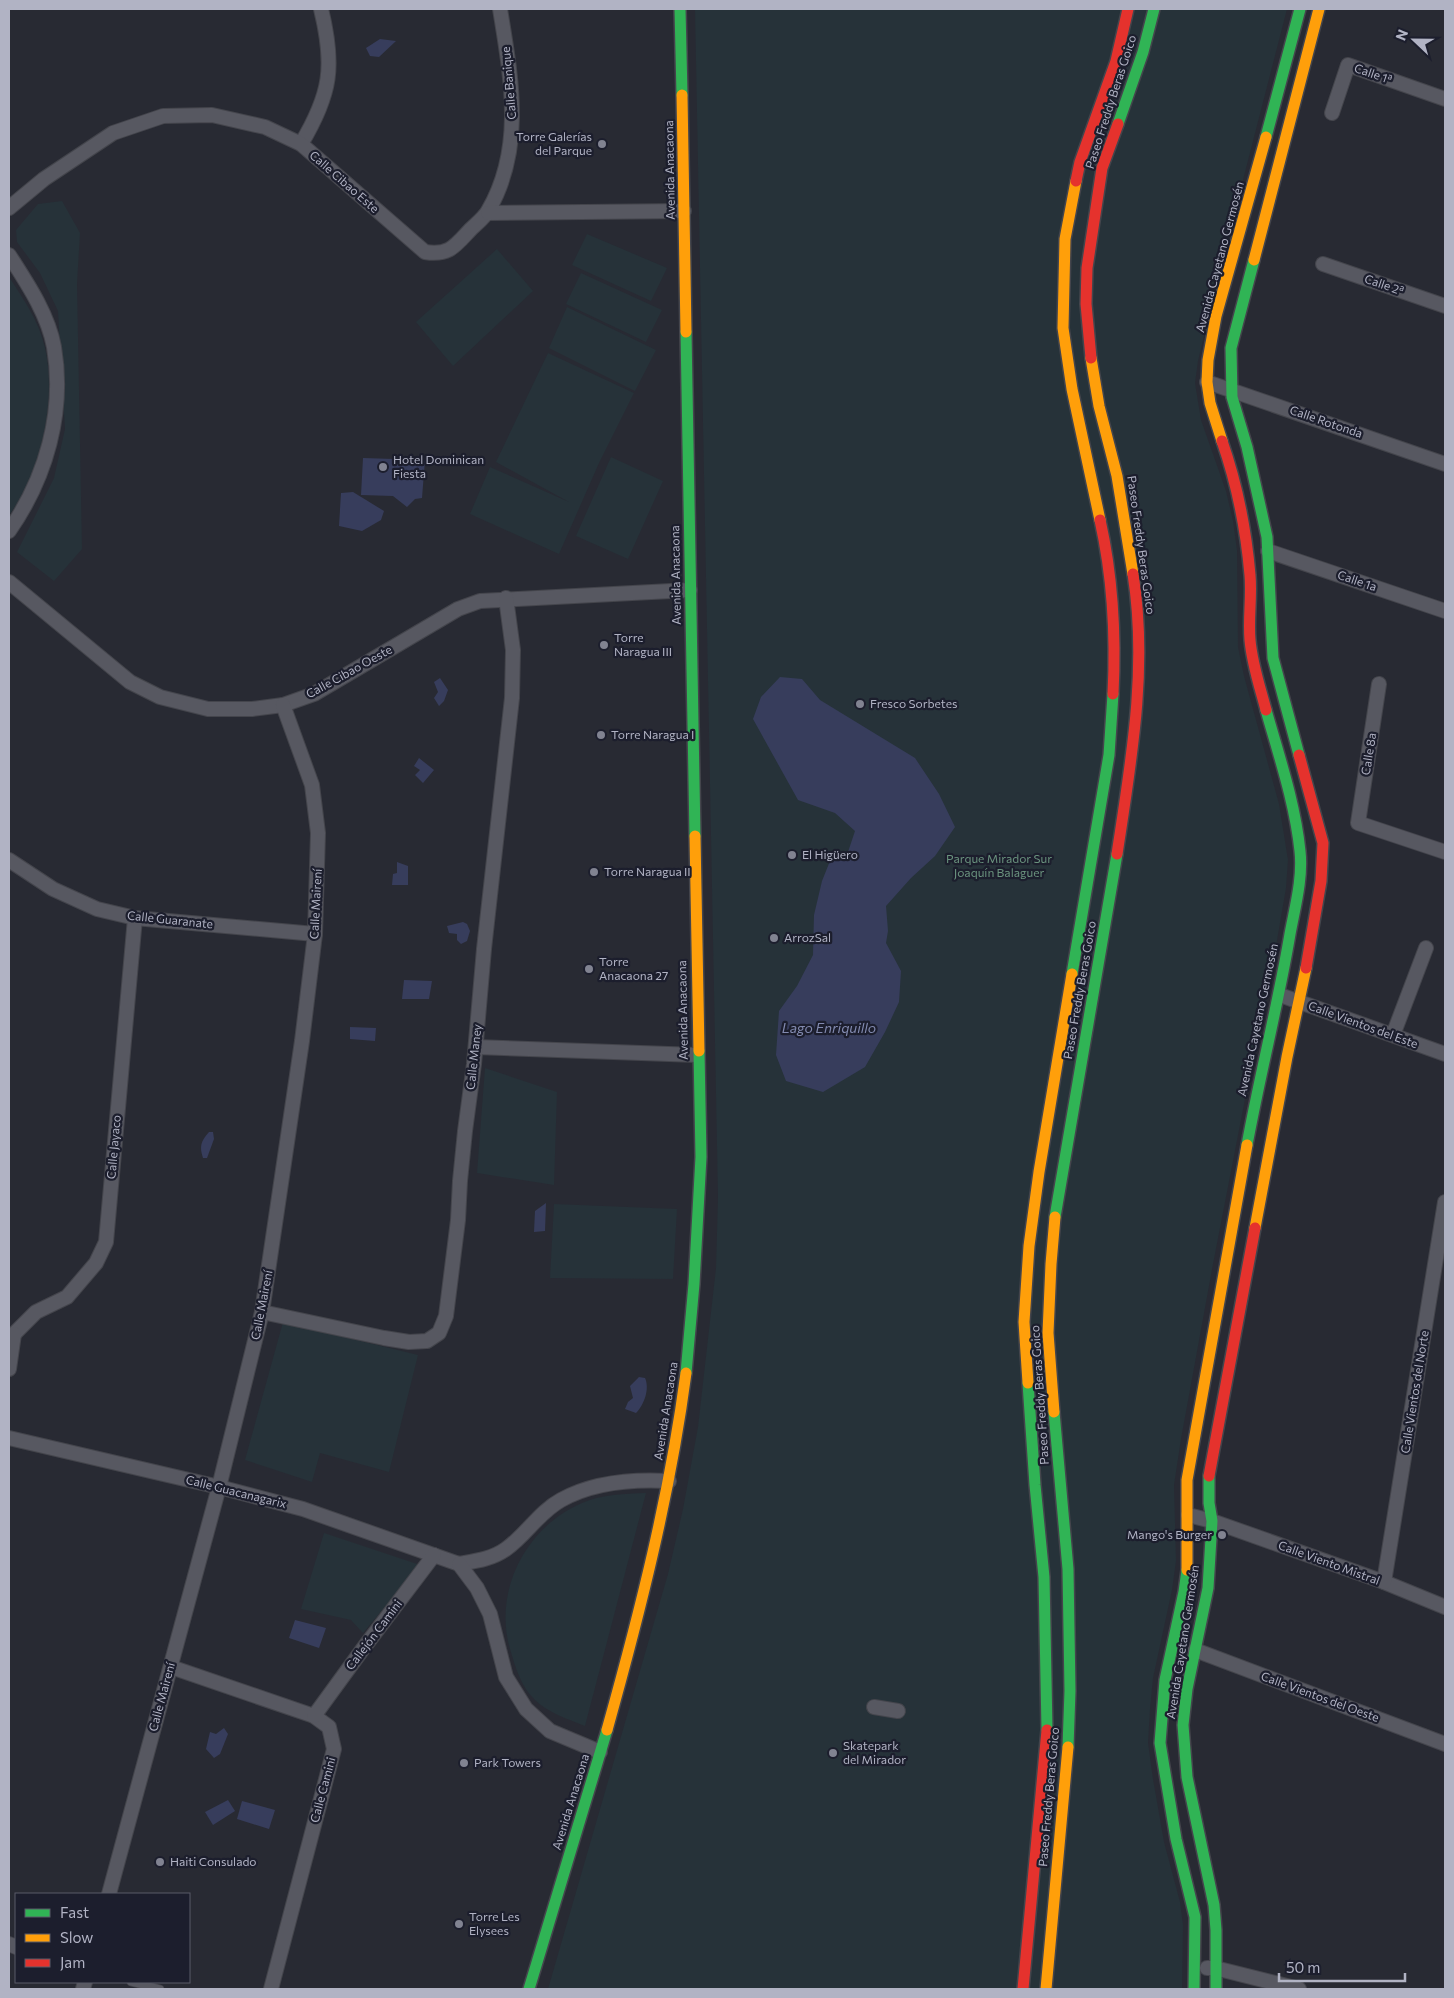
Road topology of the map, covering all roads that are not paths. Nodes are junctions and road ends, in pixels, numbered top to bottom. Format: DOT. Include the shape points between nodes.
graph roads {
  1 [pos="321,9"];
  2 [pos="500,9"];
  3 [pos="680,9"];
  4 [pos="1128,9"];
  5 [pos="1154,9"];
  6 [pos="1300,9"];
  7 [pos="1320,9"];
  8 [pos="1445,99"];
  9 [pos="1332,113"];
  10 [pos="301,144"];
  11 [pos="9,208"];
  12 [pos="684,211"];
  13 [pos="488,212"];
  14 [pos="9,255"];
  15 [pos="1323,264"];
  16 [pos="1445,306"];
  17 [pos="1207,382"];
  18 [pos="1232,389"];
  19 [pos="1445,464"];
  20 [pos="9,531"];
  21 [pos="1268,551"];
  22 [pos="9,582"];
  23 [pos="690,590"];
  24 [pos="506,598"];
  25 [pos="1445,611"];
  26 [pos="1379,684"];
  27 [pos="283,705"];
  28 [pos="1445,852"];
  29 [pos="9,860"];
  30 [pos="135,918"];
  31 [pos="315,934"];
  32 [pos="1426,948"];
  33 [pos="1280,995"];
  34 [pos="1300,1002"];
  35 [pos="1393,1036"];
  36 [pos="476,1047"];
  37 [pos="1445,1054"];
  38 [pos="697,1055"];
  39 [pos="1445,1202"];
  40 [pos="262,1312"];
  41 [pos="11,1330"];
  42 [pos="9,1369"];
  43 [pos="9,1438"];
  44 [pos="669,1481"];
  45 [pos="219,1487"];
  46 [pos="1188,1515"];
  47 [pos="1212,1521"];
  48 [pos="434,1555"];
  49 [pos="459,1564"];
  50 [pos="1384,1582"];
  51 [pos="1445,1607"];
  52 [pos="1195,1650"];
  53 [pos="171,1667"];
  54 [pos="874,1707"];
  55 [pos="898,1711"];
  56 [pos="314,1716"];
  57 [pos="1445,1744"];
  58 [pos="600,1752"];
  59 [pos="1042,1784"];
  60 [pos="1065,1784"];
  61 [pos="109,1893"];
  62 [pos="1194,1968"];
  63 [pos="1215,1968"];
  64 [pos="134,1983"];
  65 [pos="160,1989"];
  66 [pos="271,1989"];
  67 [pos="530,1989"];
  68 [pos="1023,1989"];
  69 [pos="1046,1989"];
  70 [pos="1194,1989"];
  71 [pos="1216,1989"];
  72 [pos="1299,1989"];
  1 -- 10 [label="street" via="330,53 329,77 323,103"];
  2 -- 13 [label="street, Calle Banique" via="513,117 510,151 501,184"];
  3 -- 12 [label="street, Avenida Anacaona"];
  4 -- 59 [label="street, Paseo Freddy Beras Goico" via="1116,61 1080,162 1064,248 1063,328 1072,389 1106,546 1115,657 1109,755 1039,1172 1029,1246 1024,1322 1045,1605 1048,1720"];
  5 -- 60 [label="street, Paseo Freddy Beras Goico" via="1143,52 1102,168 1087,268 1086,304 1091,359 1117,476 1138,607 1138,699 1131,764 1056,1212 1051,1264 1048,1333 1068,1569 1070,1631"];
  6 -- 17 [label="street, Avenida Cayetano Germosén" via="1216,316"];
  7 -- 18 [label="street, Avenida Cayetano Germosén" via="1232,348"];
  8 -- 9 [label="street, Calle 1ª" via="1348,65"];
  10 -- 11 [label="street, Calle Cibao Este" via="265,127 212,115 163,116 113,133 44,179"];
  10 -- 13 [label="street, Calle Cibao Este" via="425,252 438,254 452,249"];
  12 -- 13 [label="street"];
  12 -- 23 [label="street, Avenida Anacaona"];
  14 -- 20 [label="street" via="40,307 54,346 57,397 51,438 39,478 24,510"];
  15 -- 16 [label="street, Calle 2ª"];
  17 -- 18 [label="street, Calle Rotonda"];
  17 -- 33 [label="street, Avenida Cayetano Germosén" via="1243,519 1250,576 1250,640 1291,802 1300,852 1298,889"];
  18 -- 19 [label="street, Calle Rotonda"];
  18 -- 21 [label="street, Avenida Cayetano Germosén" via="1261,505"];
  21 -- 25 [label="street, Calle 1a"];
  21 -- 34 [label="street, Avenida Cayetano Germosén" via="1273,658 1323,843"];
  22 -- 27 [label="street, Calle Cibao Oeste" via="130,682 160,697 208,709"];
  23 -- 24 [label="street, Calle Cibao Oeste"];
  23 -- 38 [label="street, Avenida Anacaona"];
  24 -- 27 [label="street, Calle Cibao Oeste" via="480,601 458,609 314,694"];
  24 -- 36 [label="street, Calle Maney" via="513,650 512,698"];
  26 -- 28 [label="street, Calle 8a" via="1358,824"];
  27 -- 31 [label="street, Calle Mairení" via="312,785 318,833"];
  29 -- 30 [label="street, Calle Guaranate" via="53,888 97,909"];
  30 -- 31 [label="street, Calle Guaranate"];
  30 -- 41 [label="street, Calle Jayaco" via="106,1242 96,1263 67,1297 36,1312"];
  31 -- 40 [label="street, Calle Mairení"];
  32 -- 35 [label="street"];
  33 -- 34 [label="street, Calle Vientos del Este"];
  33 -- 46 [label="street, Avenida Cayetano Germosén" via="1258,1083 1208,1354 1187,1480"];
  34 -- 35 [label="street, Calle Vientos del Este"];
  34 -- 47 [label="street, Avenida Cayetano Germosén" via="1209,1473"];
  35 -- 37 [label="street, Calle Vientos del Este"];
  36 -- 38 [label="street"];
  36 -- 40 [label="street, Calle Maney" via="451,1284 446,1316 439,1333 426,1341 409,1342"];
  38 -- 44 [label="street, Avenida Anacaona" via="701,1157 697,1249 687,1367"];
  39 -- 50 [label="street, Calle Vientos del Norte"];
  40 -- 45 [label="street, Calle Mairení"];
  41 -- 42 [label="street"];
  43 -- 45 [label="street, Calle Guacanagarix"];
  44 -- 49 [label="street, Calle Guacanagarix" via="619,1481 586,1489 560,1501 506,1548 483,1560"];
  44 -- 58 [label="street, Avenida Anacaona" via="639,1613"];
  45 -- 48 [label="street, Calle Guacanagarix" via="303,1509"];
  45 -- 53 [label="street, Calle Mairení"];
  46 -- 47 [label="street, Calle Viento Mistral"];
  46 -- 62 [label="street, Avenida Cayetano Germosén" via="1188,1561 1165,1680 1160,1743 1176,1839 1195,1917"];
  47 -- 50 [label="street, Calle Viento Mistral"];
  47 -- 52 [label="street, Avenida Cayetano Germosén" via="1208,1588"];
  48 -- 49 [label="street, Calle Guacanagarix"];
  48 -- 56 [label="street, Callejón Camini"];
  49 -- 58 [label="street" via="477,1588 490,1614 506,1676 526,1708 550,1732"];
  50 -- 51 [label="street, Calle Viento Mistral"];
  52 -- 57 [label="street, Calle Vientos del Oeste"];
  52 -- 63 [label="street, Avenida Cayetano Germosén" via="1187,1689 1184,1745 1192,1807 1214,1905"];
  53 -- 56 [label="street, Calle Camini"];
  53 -- 61 [label="street, Calle Mairení"];
  54 -- 55 [label="street"];
  56 -- 66 [label="street, Calle Camini" via="330,1727 334,1748"];
  58 -- 67 [label="street, Avenida Anacaona"];
  59 -- 60 [label="street"];
  59 -- 68 [label="street, Paseo Freddy Beras Goico"];
  60 -- 69 [label="street, Paseo Freddy Beras Goico"];
  62 -- 63 [label="street"];
  62 -- 70 [label="street, Avenida Cayetano Germosén"];
  63 -- 71 [label="street, Avenida Cayetano Germosén"];
  63 -- 72 [label="street"];
  64 -- 65 [label="lane"];
}
